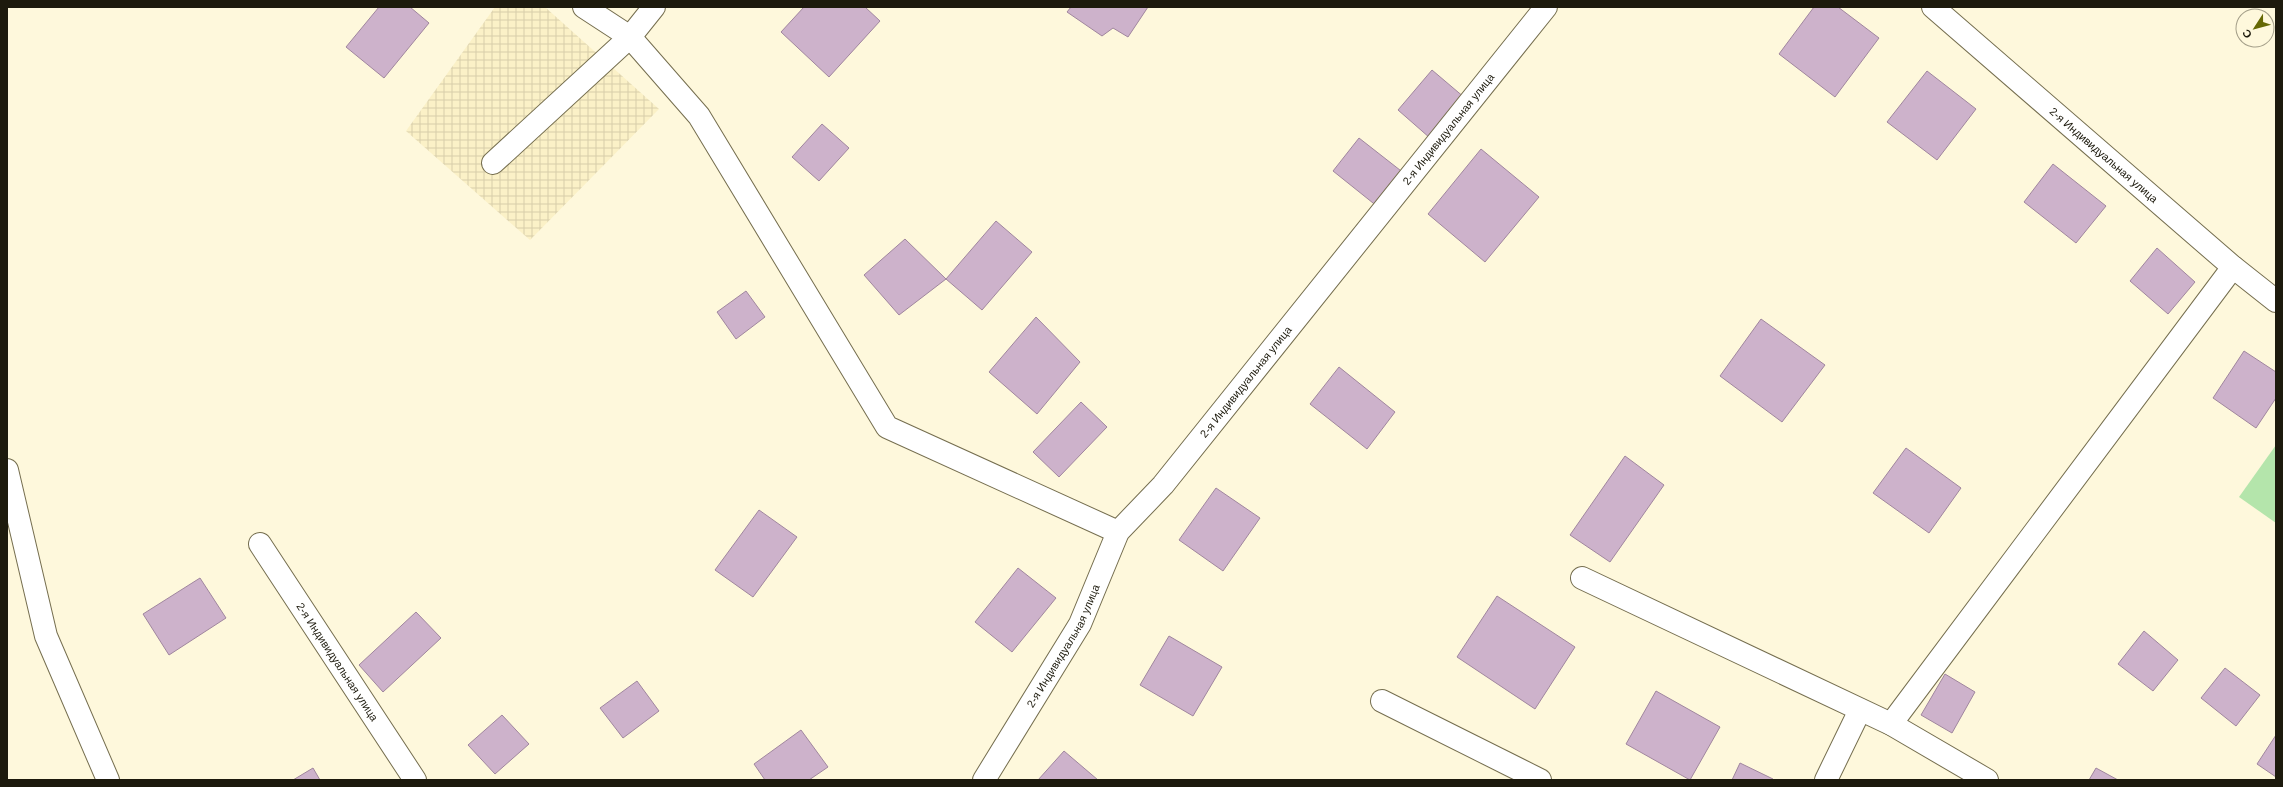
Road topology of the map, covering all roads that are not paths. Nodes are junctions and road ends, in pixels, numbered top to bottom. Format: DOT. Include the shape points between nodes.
graph roads {
  1 [pos="584,7"];
  2 [pos="654,7"];
  3 [pos="1546,7"];
  4 [pos="1933,7"];
  5 [pos="630,37"];
  6 [pos="493,163"];
  7 [pos="2233,267"];
  8 [pos="2276,301"];
  9 [pos="7,470"];
  10 [pos="1118,532"];
  11 [pos="260,544"];
  12 [pos="1582,578"];
  13 [pos="1382,701"];
  14 [pos="1860,710"];
  15 [pos="1891,724"];
  16 [pos="108,780"];
  17 [pos="415,780"];
  18 [pos="984,780"];
  19 [pos="1540,780"];
  20 [pos="1826,780"];
  21 [pos="1987,780"];
  1 -- 5 [label="street"];
  2 -- 5 [label="street"];
  3 -- 10 [label="street, 2-я Индивидуальная улица" via="1163,486"];
  4 -- 7 [label="street, 2-я Индивидуальная улица"];
  5 -- 6 [label="street"];
  5 -- 10 [label="street" via="699,116 887,427"];
  7 -- 8 [label="street, 2-я Индивидуальная улица"];
  7 -- 15 [label="street"];
  9 -- 16 [label="street" via="46,636"];
  10 -- 18 [label="street, 2-я Индивидуальная улица" via="1080,624"];
  11 -- 17 [label="street, 2-я Индивидуальная улица"];
  12 -- 14 [label="street"];
  13 -- 19 [label="street"];
  14 -- 15 [label="street"];
  14 -- 20 [label="street"];
  15 -- 21 [label="street"];
}
